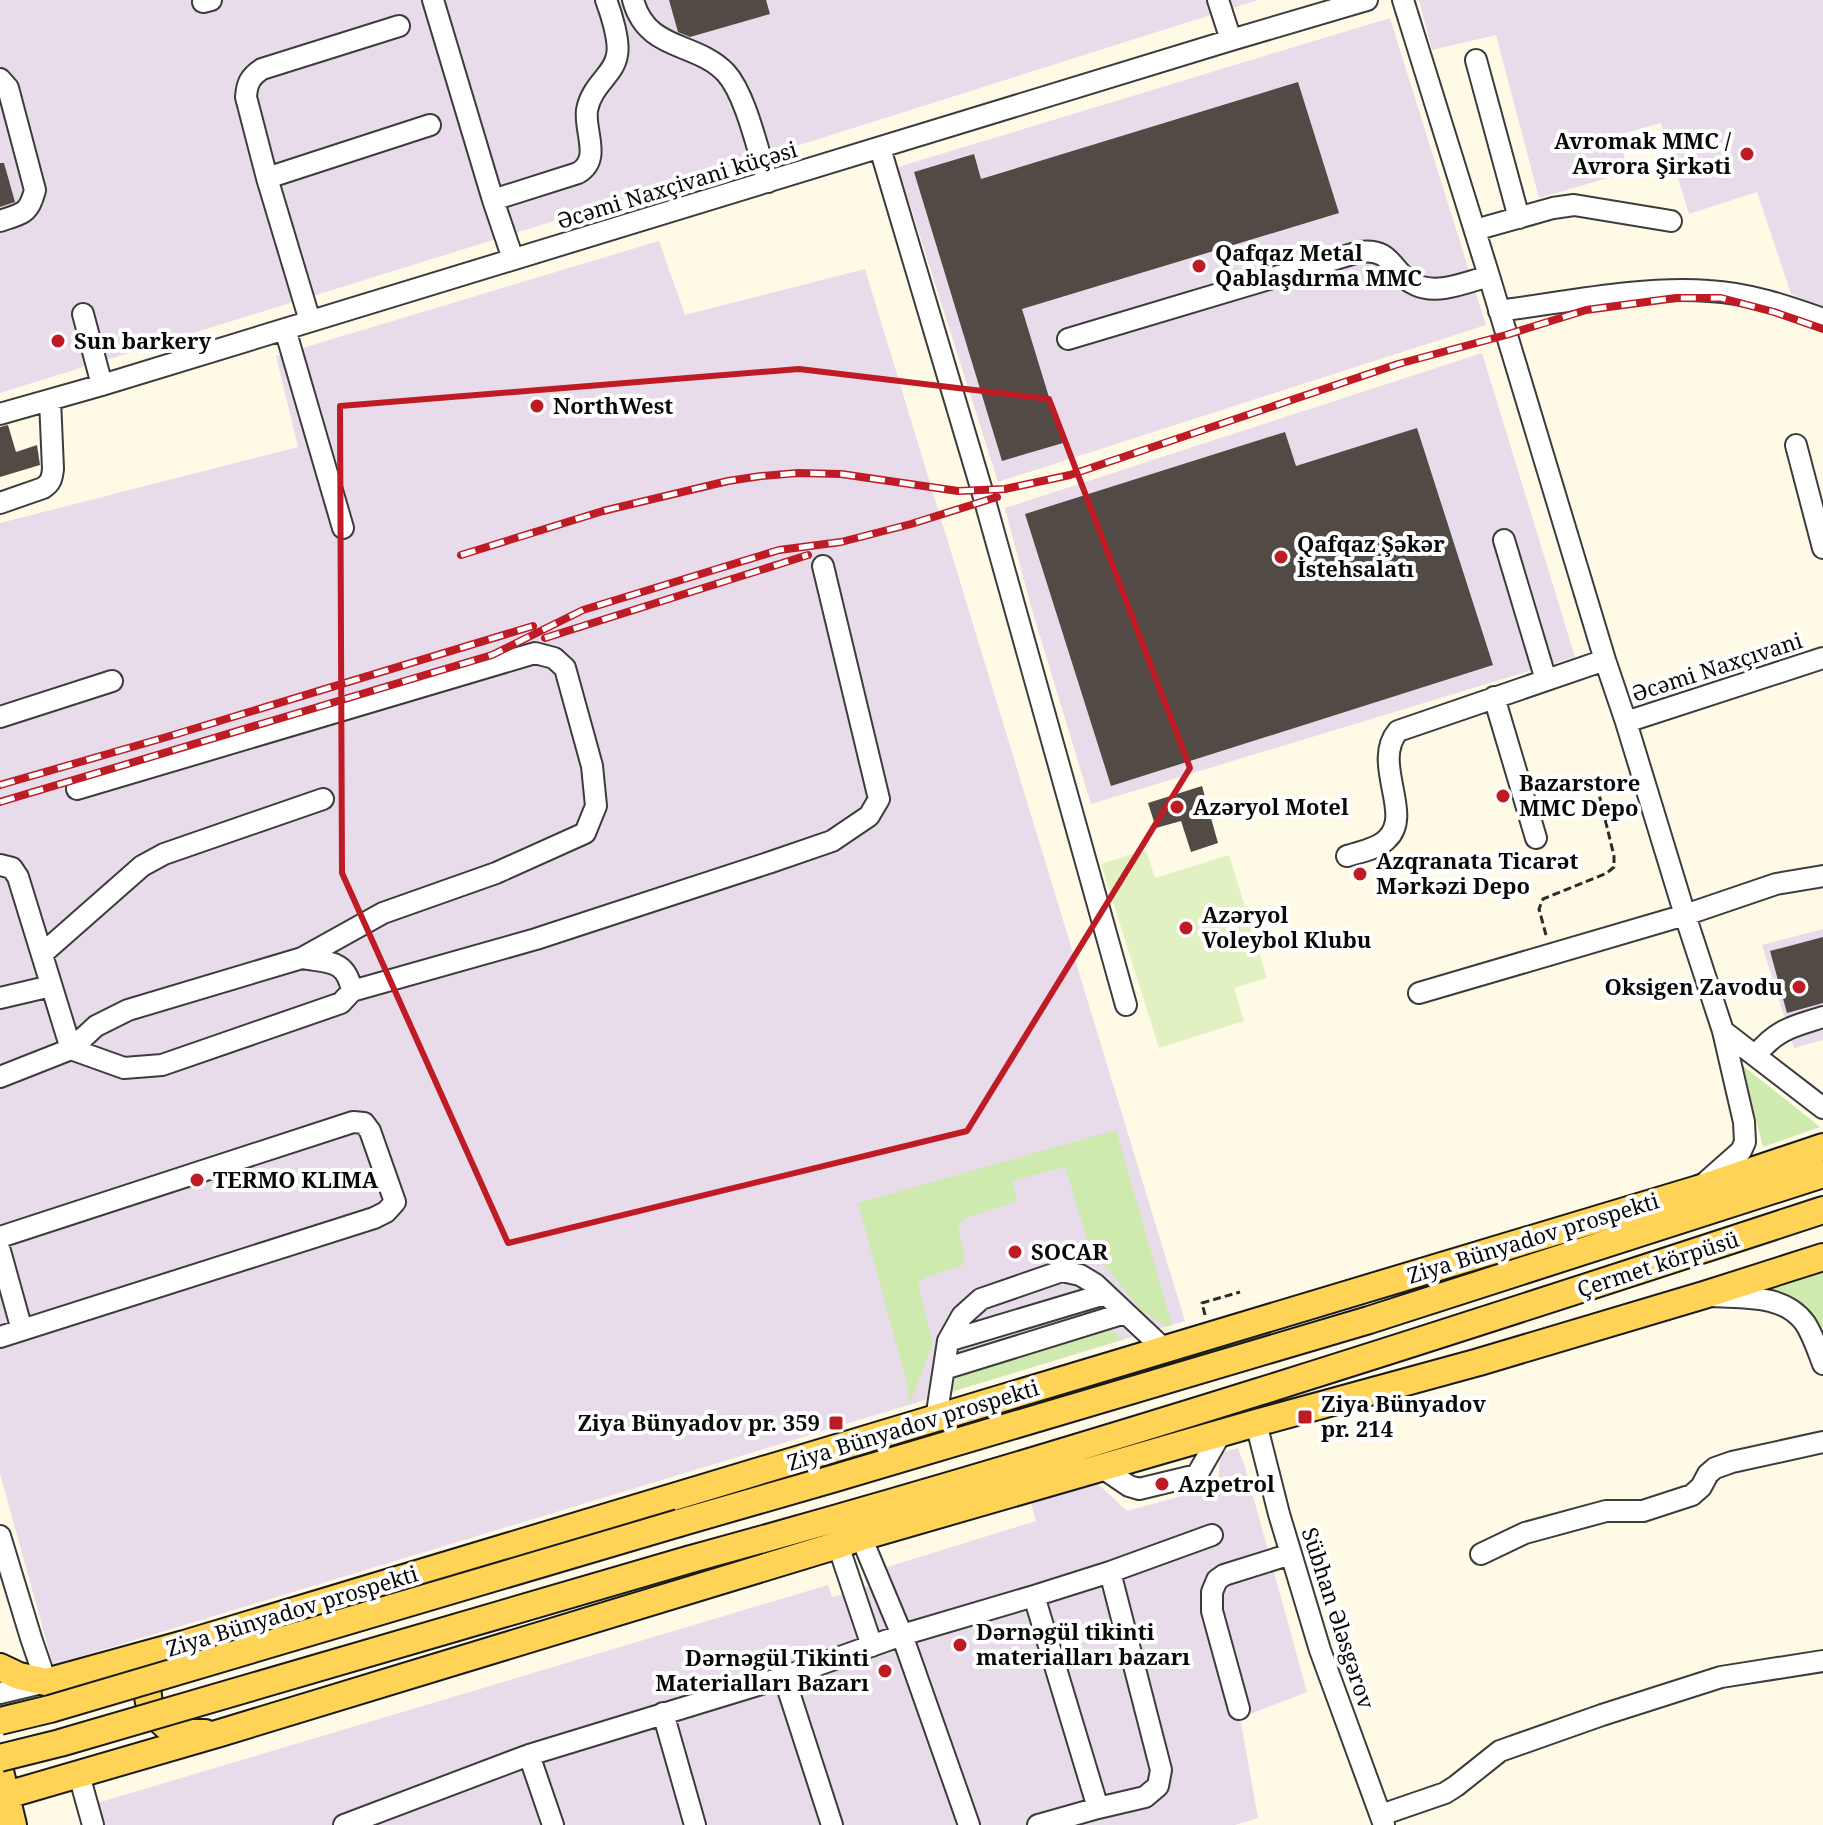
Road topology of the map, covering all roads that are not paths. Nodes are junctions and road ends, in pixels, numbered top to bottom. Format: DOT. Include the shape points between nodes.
graph roads {
  1 [pos="433,0"];
  2 [pos="606,0"];
  3 [pos="633,0"];
  4 [pos="1218,0"];
  5 [pos="1367,0"];
  6 [pos="1403,0"];
  7 [pos="399,26"];
  8 [pos="1231,40"];
  9 [pos="1476,60"];
  10 [pos="0,79"];
  11 [pos="430,125"];
  12 [pos="880,148"];
  13 [pos="267,178"];
  14 [pos="768,182"];
  15 [pos="493,200"];
  16 [pos="1519,218"];
  17 [pos="0,221"];
  18 [pos="1671,221"];
  19 [pos="1475,230"];
  20 [pos="513,259"];
  21 [pos="1489,276"];
  22 [pos="1499,311"];
  23 [pos="83,314"];
  24 [pos="1823,319"];
  25 [pos="310,321"];
  26 [pos="285,329"];
  27 [pos="1068,339"];
  28 [pos="102,385"];
  29 [pos="50,400"];
  30 [pos="0,414"];
  31 [pos="1796,445"];
  32 [pos="0,503"];
  33 [pos="343,528"];
  34 [pos="1504,540"];
  35 [pos="1823,548"];
  36 [pos="823,566"];
  37 [pos="1823,658"];
  38 [pos="1605,660"];
  39 [pos="1546,680"];
  40 [pos="112,681"];
  41 [pos="1494,697"];
  42 [pos="0,717"];
  43 [pos="1626,722"];
  44 [pos="77,789"];
  45 [pos="323,799"];
  46 [pos="1536,838"];
  47 [pos="1347,856"];
  48 [pos="0,865"];
  49 [pos="1823,876"];
  50 [pos="1685,915"];
  51 [pos="42,954"];
  52 [pos="302,958"];
  53 [pos="51,986"];
  54 [pos="352,991"];
  55 [pos="1419,993"];
  56 [pos="0,998"];
  57 [pos="1126,1005"];
  58 [pos="1823,1017"];
  59 [pos="1723,1031"];
  60 [pos="71,1049"];
  61 [pos="1756,1055"];
  62 [pos="0,1077"];
  63 [pos="1822,1106"];
  64 [pos="1823,1147"];
  65 [pos="1823,1174"];
  66 [pos="1698,1189"];
  67 [pos="1823,1210"];
  68 [pos="0,1237"];
  69 [pos="0,1251"];
  70 [pos="1823,1257"];
  71 [pos="1483,1284"];
  72 [pos="1105,1294"];
  73 [pos="1704,1295"];
  74 [pos="1125,1313"];
  75 [pos="1369,1320"];
  76 [pos="22,1330"];
  77 [pos="0,1337"];
  78 [pos="948,1341"];
  79 [pos="1164,1349"];
  80 [pos="1380,1355"];
  81 [pos="1823,1364"];
  82 [pos="944,1369"];
  83 [pos="936,1419"];
  84 [pos="1256,1423"];
  85 [pos="1823,1442"];
  86 [pos="1089,1471"];
  87 [pos="832,1479"];
  88 [pos="839,1519"];
  89 [pos="1212,1535"];
  90 [pos="0,1536"];
  91 [pos="849,1541"];
  92 [pos="1291,1554"];
  93 [pos="1481,1554"];
  94 [pos="1110,1572"];
  95 [pos="1034,1596"];
  96 [pos="902,1635"];
  97 [pos="184,1644"];
  98 [pos="872,1646"];
  99 [pos="1823,1661"];
  100 [pos="0,1667"];
  101 [pos="784,1677"];
  102 [pos="46,1682"];
  103 [pos="0,1693"];
  104 [pos="1239,1709"];
  105 [pos="663,1713"];
  106 [pos="0,1721"];
  107 [pos="220,1733"];
  108 [pos="529,1755"];
  109 [pos="0,1758"];
  110 [pos="79,1775"];
  111 [pos="2,1788"];
  112 [pos="1098,1808"];
  113 [pos="382,1819"];
  114 [pos="1383,1820"];
  115 [pos="13,1825"];
  116 [pos="93,1825"];
  117 [pos="344,1825"];
  118 [pos="553,1825"];
  119 [pos="695,1825"];
  120 [pos="832,1825"];
  121 [pos="969,1825"];
  122 [pos="1038,1825"];
  1 -- 15 [label="street"];
  2 -- 15 [label="street" via="617,55 591,97 586,125 592,149 586,169"];
  3 -- 14 [label="street" via="656,36 705,58 733,82"];
  4 -- 8 [label="street"];
  5 -- 8 [label="street, Əcəmi Naxçivani küçəsi"];
  6 -- 19 [label="street"];
  7 -- 13 [label="street" via="251,76 246,97"];
  8 -- 12 [label="street, Əcəmi Naxçivani küçəsi"];
  9 -- 16 [label="street"];
  10 -- 17 [label="street" via="8,88 35,190 25,212"];
  11 -- 13 [label="street"];
  12 -- 14 [label="street, Əcəmi Naxçivani küçəsi"];
  12 -- 57 [label="street"];
  13 -- 25 [label="street"];
  14 -- 20 [label="street, Əcəmi Naxçivani küçəsi"];
  15 -- 20 [label="street"];
  16 -- 18 [label="street" via="1574,205"];
  16 -- 19 [label="street"];
  19 -- 21 [label="street"];
  20 -- 25 [label="street, Əcəmi Naxçivani küçəsi"];
  21 -- 22 [label="street"];
  21 -- 27 [label="street" via="1444,288 1415,285 1384,256 1368,251"];
  22 -- 24 [label="street" via="1629,293 1709,291"];
  22 -- 38 [label="street"];
  23 -- 28 [label="street"];
  25 -- 26 [label="street, Əcəmi Naxçivani küçəsi"];
  26 -- 28 [label="street, Əcəmi Naxçivani küçəsi"];
  26 -- 33 [label="street"];
  28 -- 29 [label="street, Əcəmi Naxçivani küçəsi"];
  29 -- 30 [label="street, Əcəmi Naxçivani küçəsi"];
  29 -- 32 [label="street" via="52,478 43,488"];
  31 -- 35 [label="street"];
  34 -- 39 [label="street"];
  36 -- 54 [label="street" via="879,799 869,816 832,841 771,862 536,939"];
  37 -- 43 [label="street, Əcəmi Naxçıvani"];
  38 -- 39 [label="street"];
  38 -- 43 [label="street"];
  39 -- 41 [label="street"];
  40 -- 42 [label="street"];
  41 -- 46 [label="street"];
  41 -- 47 [label="street" via="1398,731 1387,757 1396,812 1393,832 1378,845"];
  43 -- 50 [label="street"];
  44 -- 52 [label="street" via="535,653 554,658 565,668 592,766 596,806 585,833 496,873 383,913"];
  45 -- 51 [label="street" via="142,866"];
  48 -- 51 [label="street" via="12,868 18,877"];
  49 -- 50 [label="street" via="1776,884"];
  50 -- 55 [label="street"];
  50 -- 59 [label="street"];
  51 -- 53 [label="street"];
  52 -- 54 [label="street" via="336,964 349,975"];
  52 -- 60 [label="street" via="128,1010 96,1026"];
  53 -- 56 [label="street"];
  53 -- 60 [label="street"];
  54 -- 60 [label="street" via="341,1003 162,1065 124,1068"];
  58 -- 61 [label="street" via="1772,1037"];
  59 -- 61 [label="street"];
  59 -- 66 [label="street" via="1745,1142 1735,1158"];
  60 -- 62 [label="street"];
  61 -- 63 [label="street"];
  64 -- 66 [label="main road, Ziya Bünyadov prospekti"];
  65 -- 71 [label="main road, Çermet körpüsü"];
  66 -- 79 [label="main road, Ziya Bünyadov prospekti"];
  67 -- 80 [label="main road, Çermet körpüsü"];
  68 -- 76 [label="street" via="353,1122 364,1123 370,1131 395,1202 374,1218"];
  69 -- 76 [label="street"];
  70 -- 73 [label="main road"];
  71 -- 75 [label="main road, Ziya Bünyadov prospekti"];
  72 -- 74 [label="street"];
  72 -- 78 [label="street"];
  72 -- 78 [label="street" via="1080,1275 1062,1271 981,1299 962,1316"];
  73 -- 81 [label="street" via="1763,1299 1795,1311"];
  73 -- 84 [label="main road"];
  74 -- 79 [label="street"];
  74 -- 82 [label="street"];
  75 -- 79 [label="main road"];
  75 -- 87 [label="main road, Ziya Bünyadov prospekti"];
  76 -- 77 [label="street"];
  78 -- 82 [label="street"];
  79 -- 83 [label="main road, Ziya Bünyadov prospekti"];
  80 -- 84 [label="main road"];
  80 -- 88 [label="main road"];
  82 -- 83 [label="street"];
  83 -- 87 [label="main road"];
  83 -- 97 [label="main road, Ziya Bünyadov prospekti"];
  84 -- 86 [label="main road"];
  84 -- 92 [label="street, Sübhan Ələsgərov"];
  85 -- 93 [label="street" via="1715,1468 1692,1495 1643,1511 1606,1511 1525,1533"];
  86 -- 88 [label="main road"];
  86 -- 91 [label="main road"];
  87 -- 106 [label="main road, Ziya Bünyadov prospekti, bridge"];
  88 -- 109 [label="main road, bridge"];
  89 -- 94 [label="street"];
  90 -- 102 [label="street"];
  91 -- 96 [label="street"];
  91 -- 98 [label="street"];
  91 -- 107 [label="main road"];
  92 -- 104 [label="street" via="1224,1575 1212,1592 1212,1611"];
  92 -- 114 [label="street, Sübhan Ələsgərov"];
  94 -- 95 [label="street"];
  94 -- 112 [label="street" via="1161,1770 1158,1786 1145,1797"];
  95 -- 96 [label="street"];
  95 -- 112 [label="street"];
  96 -- 98 [label="street"];
  96 -- 121 [label="street"];
  97 -- 102 [label="main road, Ziya Bünyadov prospekti"];
  97 -- 107 [label="main road" via="152,1672 147,1684 151,1709 170,1730"];
  98 -- 101 [label="street"];
  99 -- 114 [label="street" via="1721,1677 1500,1751 1445,1793"];
  100 -- 102 [label="main road"];
  101 -- 105 [label="street"];
  101 -- 120 [label="street"];
  102 -- 103 [label="street, Ziya Bünyadov prospekti"];
  105 -- 108 [label="street"];
  105 -- 119 [label="street"];
  107 -- 110 [label="main road"];
  108 -- 113 [label="street"];
  108 -- 118 [label="street"];
  110 -- 111 [label="main road"];
  110 -- 116 [label="street"];
  111 -- 115 [label="main road"];
  112 -- 122 [label="street"];
  113 -- 117 [label="street"];
}
